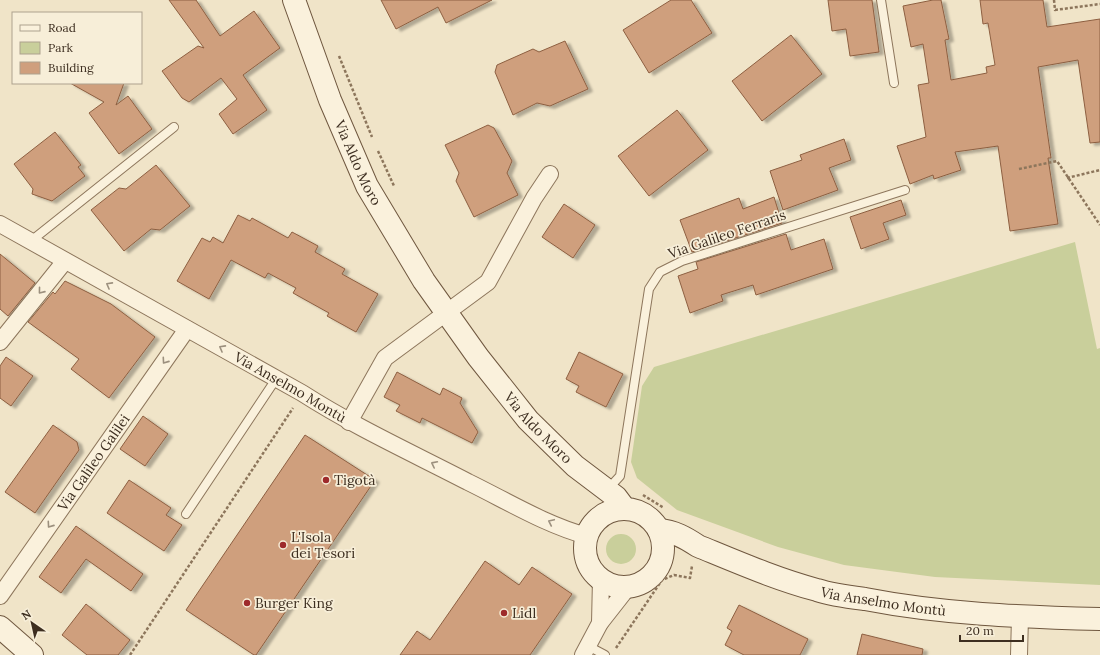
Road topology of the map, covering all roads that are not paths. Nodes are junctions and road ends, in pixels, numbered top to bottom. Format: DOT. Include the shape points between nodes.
graph roads {
  1 [pos="294,0"];
  2 [pos="881,0"];
  3 [pos="894,83"];
  4 [pos="174,127"];
  5 [pos="550,174"];
  6 [pos="905,190"];
  7 [pos="0,224"];
  8 [pos="31,241"];
  9 [pos="66,261"];
  10 [pos="446,312"];
  11 [pos="187,329"];
  12 [pos="0,342"];
  13 [pos="276,379"];
  14 [pos="349,422"];
  15 [pos="601,484"];
  16 [pos="626,509"];
  17 [pos="186,514"];
  18 [pos="604,515"];
  19 [pos="659,530"];
  20 [pos="587,536"];
  21 [pos="698,546"];
  22 [pos="661,561"];
  23 [pos="601,579"];
  24 [pos="629,586"];
  25 [pos="0,596"];
  26 [pos="1020,617"];
  27 [pos="1100,619"];
  28 [pos="600,623"];
  29 [pos="0,628"];
  30 [pos="586,650"];
  31 [pos="32,655"];
  32 [pos="605,655"];
  33 [pos="1019,655"];
  1 -- 10 [label="street, Via Aldo Moro" via="330,100 367,186 402,246"];
  2 -- 3 [label="lane"];
  4 -- 8 [label="lane"];
  5 -- 10 [label="street" via="488,282"];
  6 -- 15 [label="lane, Via Galileo Ferraris" via="682,261 660,272 649,289 620,476"];
  7 -- 8 [label="street, Via Anselmo Montù"];
  8 -- 9 [label="street, Via Anselmo Montù"];
  11 -- 9 [label="street, Via Anselmo Montù, one-way"];
  9 -- 12 [label="street, one-way"];
  10 -- 14 [label="street" via="385,358"];
  10 -- 15 [label="street, Via Aldo Moro" via="528,420 575,466"];
  13 -- 11 [label="street, Via Anselmo Montù, one-way"];
  11 -- 25 [label="street, Via Galileo Galilei, one-way"];
  13 -- 14 [label="street, Via Anselmo Montù"];
  13 -- 17 [label="lane"];
  20 -- 14 [label="street, Via Anselmo Montù, one-way" via="569,531 532,514"];
  15 -- 16 [label="street, Via Aldo Moro"];
  15 -- 18 [label="street"];
  16 -- 18 [label="street" via="614,510"];
  16 -- 19 [label="street" via="645,515"];
  18 -- 20 [label="street" via="594,524"];
  19 -- 21 [label="street, Via Anselmo Montù" via="669,531"];
  19 -- 22 [label="street" via="663,546"];
  20 -- 23 [label="street" via="588,562"];
  21 -- 22 [label="street"];
  21 -- 26 [label="street, Via Anselmo Montù" via="818,591 897,606"];
  22 -- 24 [label="street" via="648,578 639,584"];
  23 -- 24 [label="street" via="619,586"];
  23 -- 28 [label="street"];
  24 -- 28 [label="street"];
  26 -- 27 [label="street, Via Anselmo Montù"];
  26 -- 33 [label="street"];
  28 -- 30 [label="street"];
  29 -- 31 [label="street"];
  30 -- 32 [label="lane"];
}
